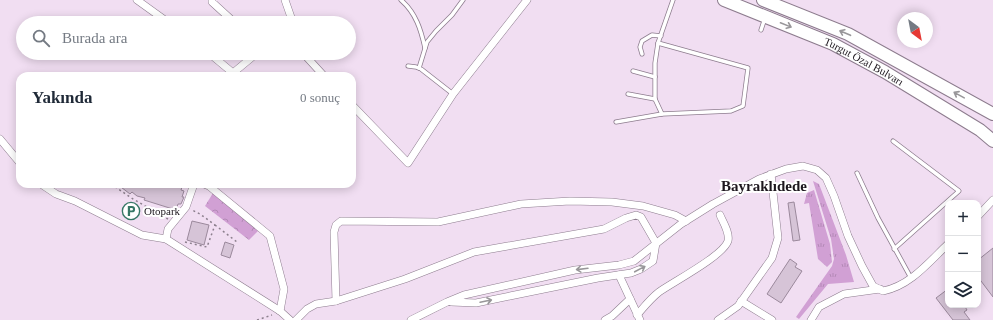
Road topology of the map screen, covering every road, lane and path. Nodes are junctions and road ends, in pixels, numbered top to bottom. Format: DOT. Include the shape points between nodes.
graph roads {
  1 [pos="137,0"];
  2 [pos="212,0"];
  3 [pos="285,0"];
  4 [pos="401,0"];
  5 [pos="463,0"];
  6 [pos="527,0"];
  7 [pos="673,0"];
  8 [pos="724,0"];
  9 [pos="763,0"];
  10 [pos="159,16"];
  11 [pos="227,16"];
  12 [pos="291,16"];
  13 [pos="766,17"];
  14 [pos="761,30"];
  15 [pos="661,36"];
  16 [pos="658,43"];
  17 [pos="425,48"];
  18 [pos="642,54"];
  19 [pos="217,60"];
  20 [pos="249,60"];
  21 [pos="310,60"];
  22 [pos="408,66"];
  23 [pos="419,68"];
  24 [pos="633,71"];
  25 [pos="232,72"];
  26 [pos="234,72"];
  27 [pos="321,72"];
  28 [pos="655,77"];
  29 [pos="453,94"];
  30 [pos="628,94"];
  31 [pos="655,99"];
  32 [pos="356,109"];
  33 [pos="662,114"];
  34 [pos="993,114"];
  35 [pos="616,122"];
  36 [pos="0,139"];
  37 [pos="893,141"];
  38 [pos="993,141"];
  39 [pos="16,158"];
  40 [pos="857,173"];
  41 [pos="771,174"];
  42 [pos="47,188"];
  43 [pos="117,188"];
  44 [pos="193,188"];
  45 [pos="209,188"];
  46 [pos="993,200"];
  47 [pos="186,207"];
  48 [pos="981,213"];
  49 [pos="720,215"];
  50 [pos="686,220"];
  51 [pos="215,225"];
  52 [pos="167,234"];
  53 [pos="237,242"];
  54 [pos="656,243"];
  55 [pos="945,247"];
  56 [pos="894,249"];
  57 [pos="619,275"];
  58 [pos="911,278"];
  59 [pos="880,289"];
  60 [pos="630,299"];
  61 [pos="336,301"];
  62 [pos="741,301"];
  63 [pos="447,302"];
  64 [pos="280,312"];
  65 [pos="638,317"];
  66 [pos="257,320"];
  67 [pos="290,320"];
  68 [pos="296,320"];
  69 [pos="411,320"];
  70 [pos="605,320"];
  71 [pos="718,320"];
  72 [pos="772,320"];
  73 [pos="811,320"];
  1 -- 10 [label="street"];
  2 -- 11 [label="street"];
  3 -- 12 [label="street"];
  4 -- 17 [label="lane" via="416,18"];
  5 -- 17 [label="lane" via="427,42"];
  6 -- 29 [label="street"];
  7 -- 15 [label="lane"];
  8 -- 13 [label="highway, Turgut Özal Bulvarı"];
  34 -- 9 [label="highway, Turgut Özal Bulvarı, one-way" via="848,34"];
  13 -- 14 [label="lane"];
  13 -- 38 [label="highway, Turgut Özal Bulvarı, one-way" via="833,44 885,72 980,130"];
  15 -- 16 [label="lane"];
  15 -- 18 [label="lane" via="652,35 642,41"];
  16 -- 28 [label="lane"];
  16 -- 33 [label="lane" via="748,68 742,106 731,111"];
  17 -- 23 [label="lane"];
  19 -- 25 [label="street"];
  20 -- 26 [label="street"];
  21 -- 27 [label="street"];
  22 -- 23 [label="lane"];
  23 -- 29 [label="lane"];
  24 -- 28 [label="lane"];
  28 -- 31 [label="lane"];
  29 -- 32 [label="street" via="408,163"];
  30 -- 31 [label="lane"];
  31 -- 33 [label="lane"];
  33 -- 35 [label="lane"];
  36 -- 39 [label="street"];
  37 -- 56 [label="lane" via="959,191"];
  40 -- 56 [label="lane"];
  41 -- 50 [label="street"];
  41 -- 59 [label="street" via="803,166 817,170 826,178 862,266 873,286"];
  41 -- 62 [label="street" via="778,238 772,258"];
  42 -- 52 [label="street" via="142,235"];
  43 -- 52 [label="path" via="171,221"];
  44 -- 47 [label="street"];
  45 -- 64 [label="street" via="270,236 284,289"];
  46 -- 48 [label="street"];
  47 -- 51 [label="path"];
  47 -- 52 [label="street"];
  49 -- 65 [label="street" via="728,235 725,246 701,266 654,296"];
  50 -- 54 [label="street"];
  50 -- 61 [label="street" via="643,206 570,201 521,204 438,222 341,221 336,225 334,232"];
  51 -- 52 [label="path" via="207,247 187,243"];
  51 -- 53 [label="path"];
  52 -- 64 [label="street"];
  57 -- 54 [label="street, one-way" via="631,273 653,261"];
  54 -- 61 [label="street" via="641,217 636,215 604,229 474,252 405,279"];
  54 -- 63 [label="street, one-way" via="634,261 575,270 464,295"];
  55 -- 58 [label="street"];
  56 -- 58 [label="lane"];
  57 -- 60 [label="street"];
  63 -- 57 [label="street, one-way" via="476,303"];
  58 -- 59 [label="street" via="893,289"];
  59 -- 73 [label="street" via="844,294 819,308"];
  60 -- 65 [label="street"];
  60 -- 70 [label="street"];
  61 -- 68 [label="street" via="316,304"];
  62 -- 71 [label="street"];
  62 -- 72 [label="street"];
  63 -- 69 [label="street"];
  64 -- 66 [label="path"];
  64 -- 67 [label="street"];
}
